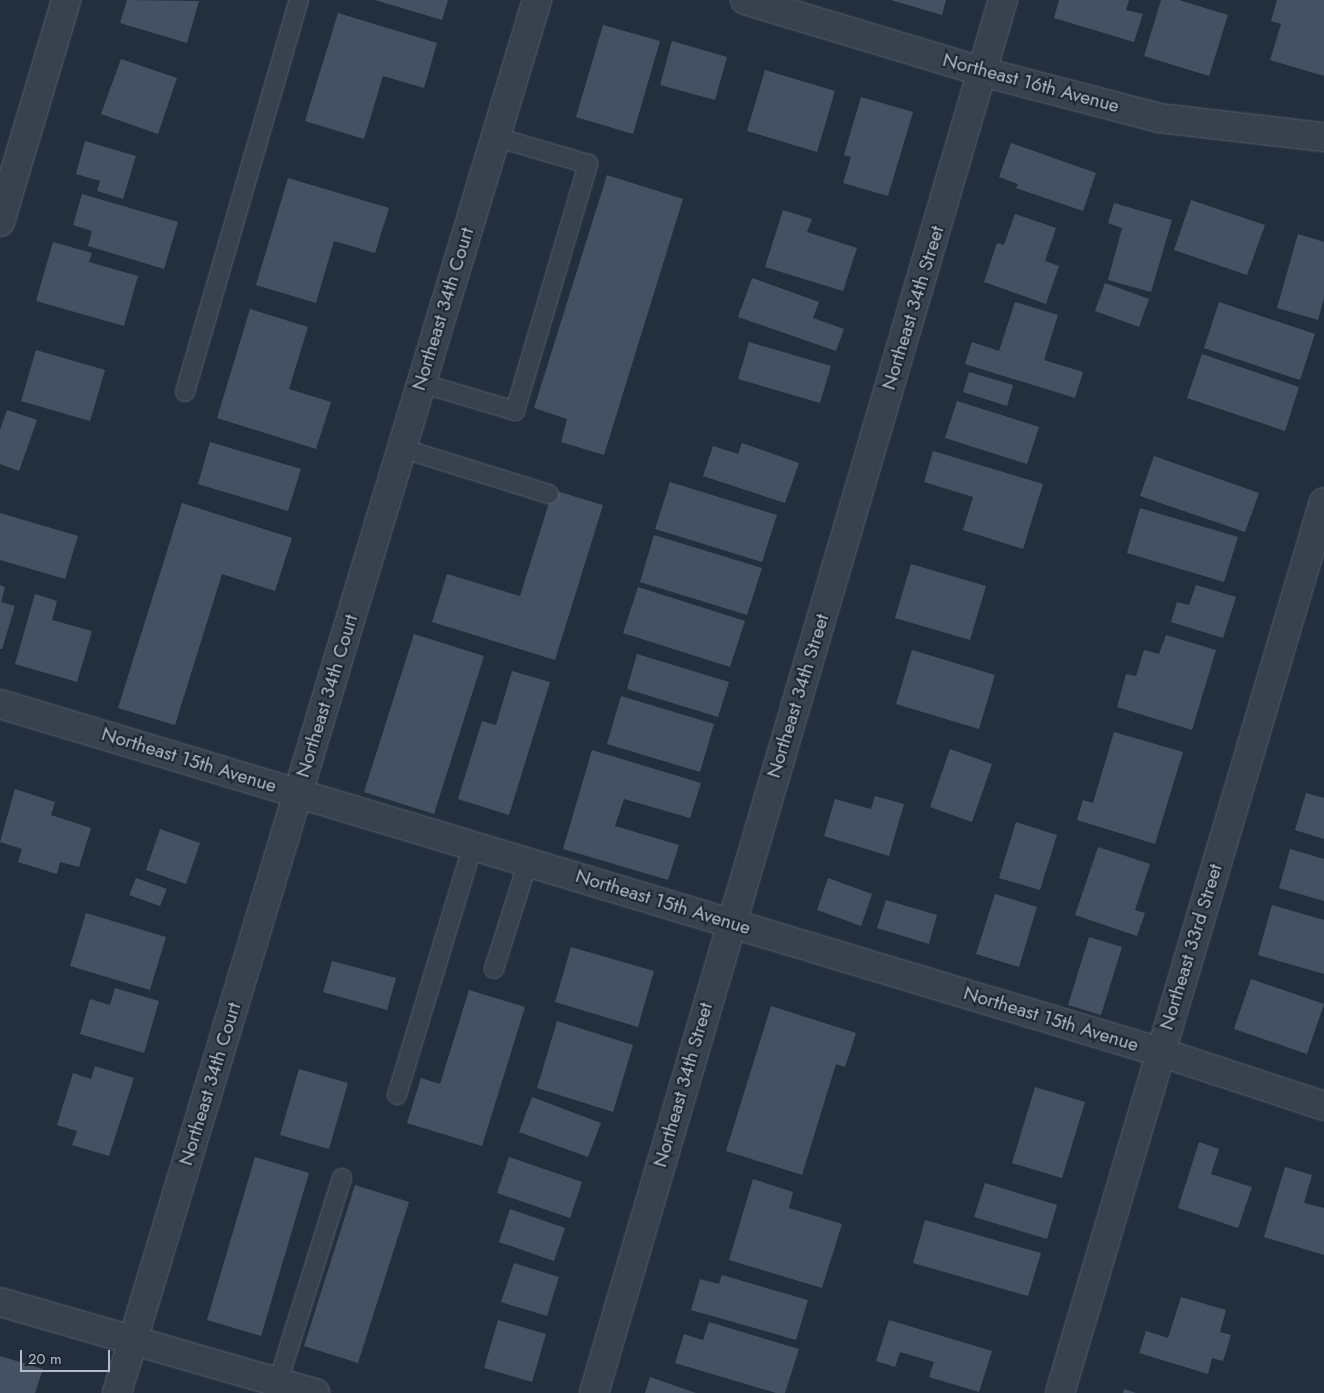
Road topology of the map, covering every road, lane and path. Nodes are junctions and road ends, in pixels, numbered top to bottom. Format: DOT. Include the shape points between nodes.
graph roads {
  1 [pos="66,0"];
  2 [pos="300,0"];
  3 [pos="536,0"];
  4 [pos="745,0"];
  5 [pos="1003,0"];
  6 [pos="983,72"];
  7 [pos="495,137"];
  8 [pos="1324,137"];
  9 [pos="0,222"];
  10 [pos="421,383"];
  11 [pos="185,392"];
  12 [pos="401,448"];
  13 [pos="550,494"];
  14 [pos="1324,502"];
  15 [pos="0,704"];
  16 [pos="298,793"];
  17 [pos="473,846"];
  18 [pos="528,862"];
  19 [pos="730,923"];
  20 [pos="494,969"];
  21 [pos="1160,1052"];
  22 [pos="397,1095"];
  23 [pos="1324,1106"];
  24 [pos="342,1178"];
  25 [pos="0,1302"];
  26 [pos="133,1340"];
  27 [pos="278,1382"];
  28 [pos="117,1393"];
  29 [pos="315,1393"];
  30 [pos="594,1393"];
  31 [pos="1060,1393"];
  1 -- 9 [label="street"];
  2 -- 11 [label="lane"];
  3 -- 7 [label="street, Northeast 34th Court"];
  4 -- 6 [label="street, Northeast 16th Avenue"];
  5 -- 6 [label="street, Northeast 34th Street"];
  6 -- 8 [label="street, Northeast 16th Avenue" via="1160,118"];
  6 -- 19 [label="street, Northeast 34th Street"];
  7 -- 10 [label="street, Northeast 34th Court"];
  7 -- 10 [label="lane" via="588,164 515,411"];
  10 -- 12 [label="street, Northeast 34th Court"];
  12 -- 13 [label="lane"];
  12 -- 16 [label="street, Northeast 34th Court"];
  14 -- 21 [label="street, Northeast 33rd Street"];
  15 -- 16 [label="street, Northeast 15th Avenue"];
  16 -- 17 [label="street, Northeast 15th Avenue"];
  16 -- 26 [label="street, Northeast 34th Court"];
  17 -- 18 [label="street, Northeast 15th Avenue"];
  17 -- 22 [label="lane"];
  18 -- 19 [label="street, Northeast 15th Avenue"];
  18 -- 20 [label="lane"];
  19 -- 21 [label="street, Northeast 15th Avenue"];
  19 -- 30 [label="street, Northeast 34th Street"];
  21 -- 23 [label="street, Northeast 15th Avenue"];
  21 -- 31 [label="street, Northeast 33rd Street"];
  24 -- 27 [label="lane"];
  25 -- 26 [label="street"];
  26 -- 27 [label="street"];
  26 -- 28 [label="street, Northeast 34th Court"];
  27 -- 29 [label="street"];
}
